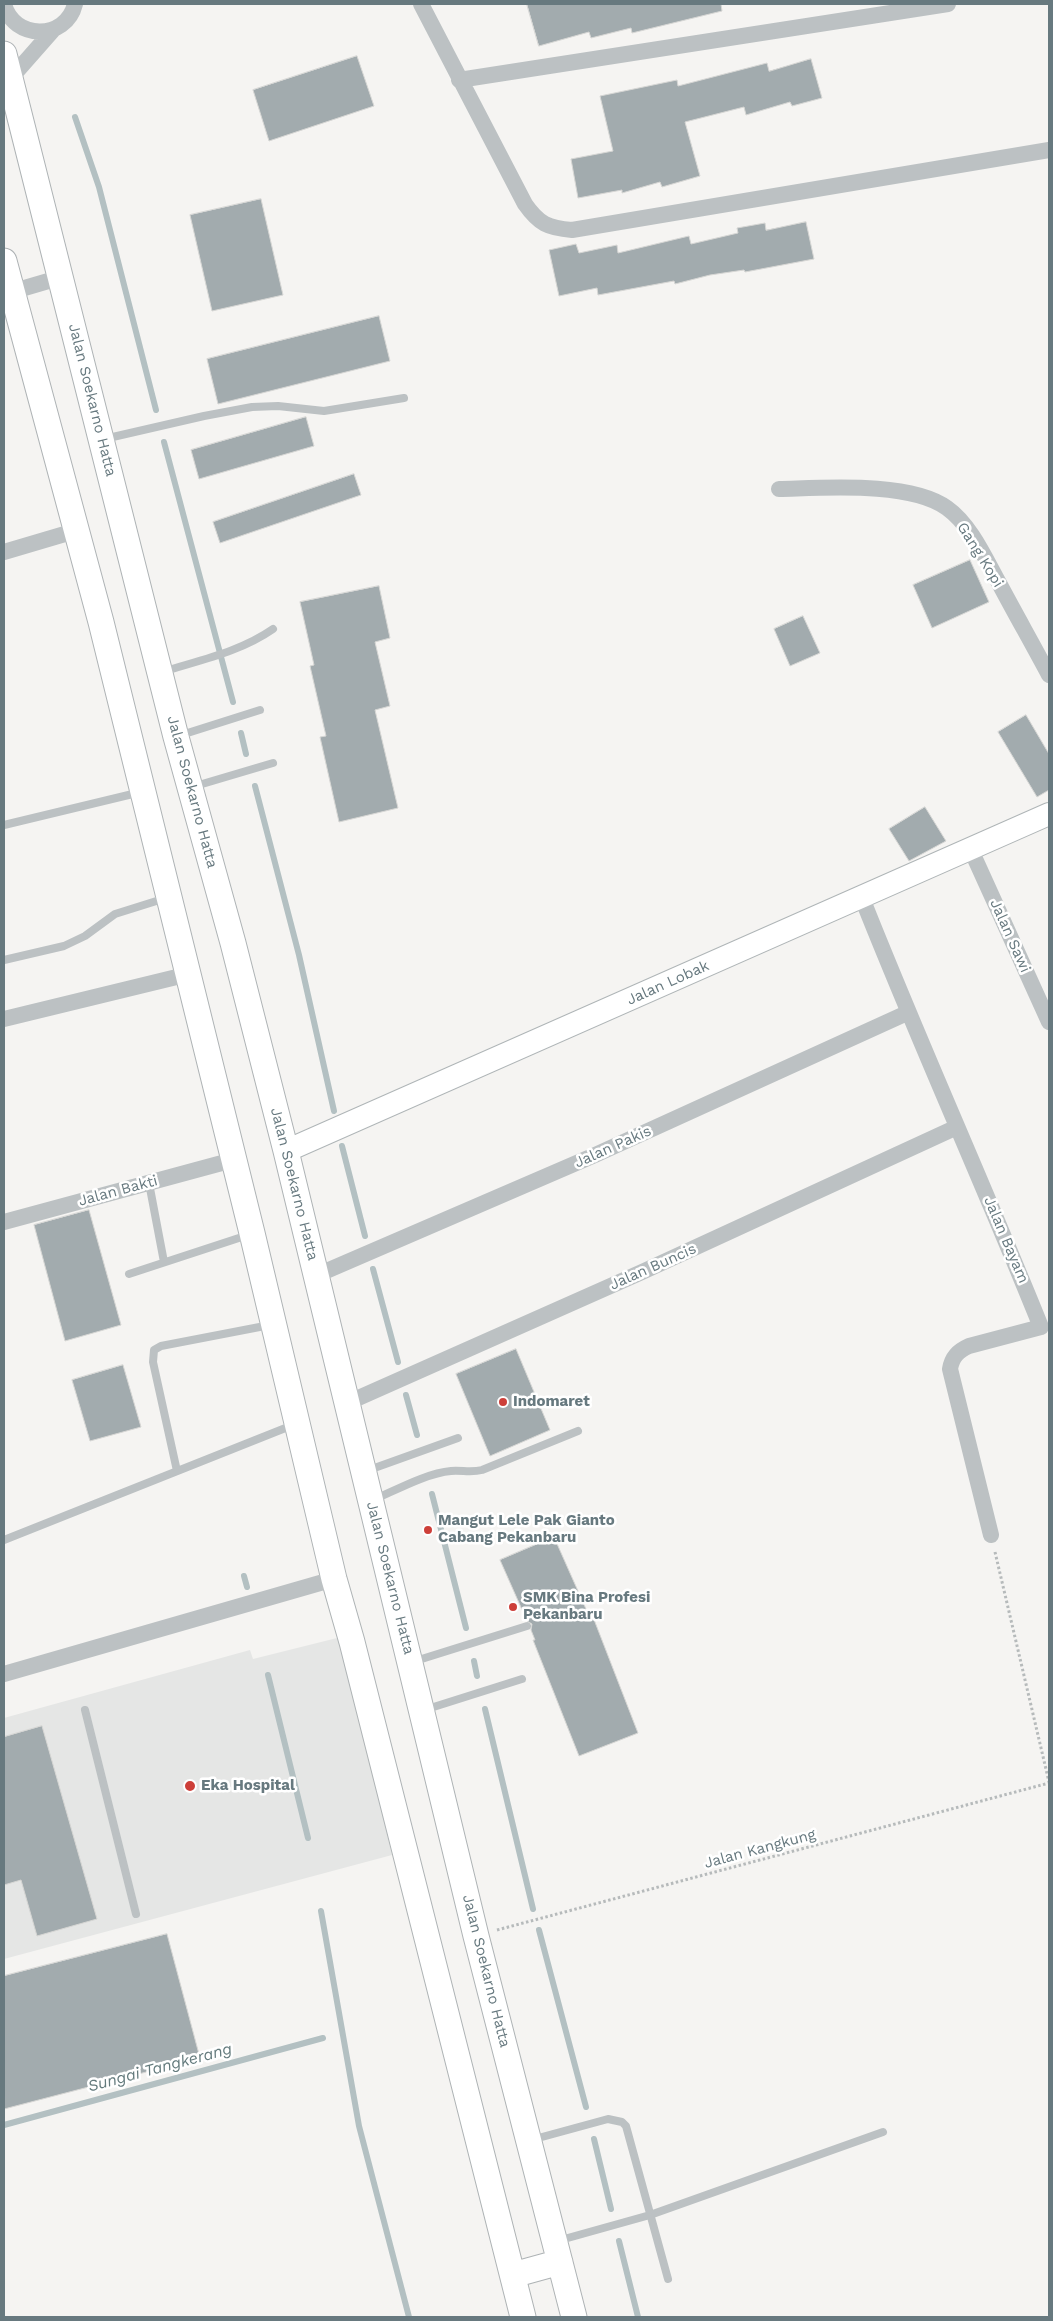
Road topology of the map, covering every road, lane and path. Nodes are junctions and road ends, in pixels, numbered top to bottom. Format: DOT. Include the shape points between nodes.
graph roads {
  1 [pos="4,4"];
  2 [pos="421,4"];
  3 [pos="948,4"];
  4 [pos="78,5"];
  5 [pos="54,30"];
  6 [pos="4,54"];
  7 [pos="10,79"];
  8 [pos="459,80"];
  9 [pos="1049,150"];
  10 [pos="4,261"];
  11 [pos="62,277"];
  12 [pos="8,293"];
  13 [pos="404,398"];
  14 [pos="102,440"];
  15 [pos="779,489"];
  16 [pos="75,531"];
  17 [pos="4,552"];
  18 [pos="273,629"];
  19 [pos="160,672"];
  20 [pos="1049,675"];
  21 [pos="260,710"];
  22 [pos="176,737"];
  23 [pos="273,763"];
  24 [pos="190,788"];
  25 [pos="143,792"];
  26 [pos="1049,814"];
  27 [pos="4,824"];
  28 [pos="971,850"];
  29 [pos="170,896"];
  30 [pos="862,898"];
  31 [pos="4,960"];
  32 [pos="189,974"];
  33 [pos="907,1013"];
  34 [pos="4,1019"];
  35 [pos="1049,1022"];
  36 [pos="957,1127"];
  37 [pos="286,1151"];
  38 [pos="233,1160"];
  39 [pos="149,1183"];
  40 [pos="4,1222"];
  41 [pos="252,1233"];
  42 [pos="164,1262"];
  43 [pos="128,1274"];
  44 [pos="317,1275"];
  45 [pos="274,1325"];
  46 [pos="1045,1326"];
  47 [pos="347,1403"];
  48 [pos="297,1423"];
  49 [pos="578,1431"];
  50 [pos="458,1438"];
  51 [pos="177,1471"];
  52 [pos="364,1472"];
  53 [pos="371,1501"];
  54 [pos="991,1534"];
  55 [pos="4,1540"];
  56 [pos="334,1579"];
  57 [pos="527,1626"];
  58 [pos="410,1663"];
  59 [pos="4,1674"];
  60 [pos="522,1679"];
  61 [pos="85,1710"];
  62 [pos="422,1710"];
  63 [pos="1049,1783"];
  64 [pos="136,1914"];
  65 [pos="476,1936"];
  66 [pos="883,2132"];
  67 [pos="529,2140"];
  68 [pos="650,2216"];
  69 [pos="558,2252"];
  70 [pos="513,2275"];
  71 [pos="668,2279"];
  72 [pos="523,2317"];
  73 [pos="574,2317"];
  1 -- 5 [label="street" via="12,20 21,27 32,31"];
  2 -- 8 [label="street"];
  3 -- 8 [label="street"];
  4 -- 5 [label="street"];
  5 -- 7 [label="street"];
  6 -- 7 [label="main road, Jalan Soekarno Hatta"];
  7 -- 11 [label="main road, Jalan Soekarno Hatta"];
  8 -- 9 [label="street" via="525,204 536,219 552,228 572,230"];
  10 -- 12 [label="main road"];
  11 -- 12 [label="street"];
  11 -- 14 [label="main road, Jalan Soekarno Hatta"];
  12 -- 16 [label="main road"];
  13 -- 14 [label="lane" via="324,411 252,407"];
  14 -- 19 [label="main road, Jalan Soekarno Hatta"];
  15 -- 20 [label="street, Gang Kopi" via="885,490 946,507 964,525 985,559"];
  16 -- 17 [label="street"];
  16 -- 25 [label="main road"];
  18 -- 19 [label="lane" via="223,654"];
  19 -- 22 [label="main road, Jalan Soekarno Hatta"];
  21 -- 22 [label="lane"];
  22 -- 24 [label="main road, Jalan Soekarno Hatta"];
  23 -- 24 [label="lane"];
  24 -- 37 [label="main road, Jalan Soekarno Hatta"];
  25 -- 27 [label="lane"];
  25 -- 29 [label="main road"];
  26 -- 28 [label="main road, Jalan Lobak"];
  28 -- 30 [label="main road, Jalan Lobak"];
  28 -- 35 [label="street, Jalan Sawi"];
  29 -- 31 [label="lane" via="115,914 85,936 64,946"];
  29 -- 32 [label="main road"];
  30 -- 33 [label="street, Jalan Bayam"];
  30 -- 37 [label="main road, Jalan Lobak"];
  32 -- 34 [label="street"];
  32 -- 38 [label="main road"];
  33 -- 36 [label="street, Jalan Bayam"];
  33 -- 44 [label="street, Jalan Pakis" via="595,1156"];
  36 -- 46 [label="street, Jalan Bayam"];
  36 -- 47 [label="street, Jalan Buncis"];
  37 -- 44 [label="main road, Jalan Soekarno Hatta"];
  38 -- 39 [label="street, Jalan Bakti"];
  38 -- 41 [label="main road"];
  39 -- 40 [label="street, Jalan Bakti"];
  39 -- 42 [label="lane"];
  41 -- 42 [label="lane"];
  41 -- 45 [label="main road"];
  42 -- 43 [label="lane"];
  44 -- 47 [label="main road, Jalan Soekarno Hatta"];
  45 -- 48 [label="main road"];
  45 -- 51 [label="lane" via="154,1350 153,1362"];
  46 -- 54 [label="street, Jalan Bayam" via="969,1346 960,1350 951,1361 950,1370"];
  47 -- 52 [label="main road, Jalan Soekarno Hatta"];
  48 -- 51 [label="lane"];
  48 -- 56 [label="main road"];
  49 -- 53 [label="lane" via="482,1470 471,1473 450,1471"];
  50 -- 52 [label="lane"];
  51 -- 55 [label="lane"];
  52 -- 53 [label="main road, Jalan Soekarno Hatta"];
  53 -- 58 [label="main road, Jalan Soekarno Hatta"];
  54 -- 63 [label="path, Jalan Kangkung"];
  56 -- 59 [label="street"];
  56 -- 70 [label="main road"];
  57 -- 58 [label="lane"];
  58 -- 62 [label="main road, Jalan Soekarno Hatta"];
  60 -- 62 [label="lane"];
  61 -- 64 [label="lane"];
  62 -- 65 [label="main road, Jalan Soekarno Hatta"];
  63 -- 65 [label="path, Jalan Kangkung"];
  65 -- 67 [label="main road, Jalan Soekarno Hatta"];
  66 -- 68 [label="lane"];
  67 -- 68 [label="lane" via="602,2120 622,2122 629,2131"];
  67 -- 69 [label="main road, Jalan Soekarno Hatta"];
  68 -- 69 [label="lane"];
  68 -- 71 [label="lane"];
  69 -- 70 [label="main road"];
  69 -- 73 [label="main road, Jalan Soekarno Hatta"];
  70 -- 72 [label="main road"];
}
